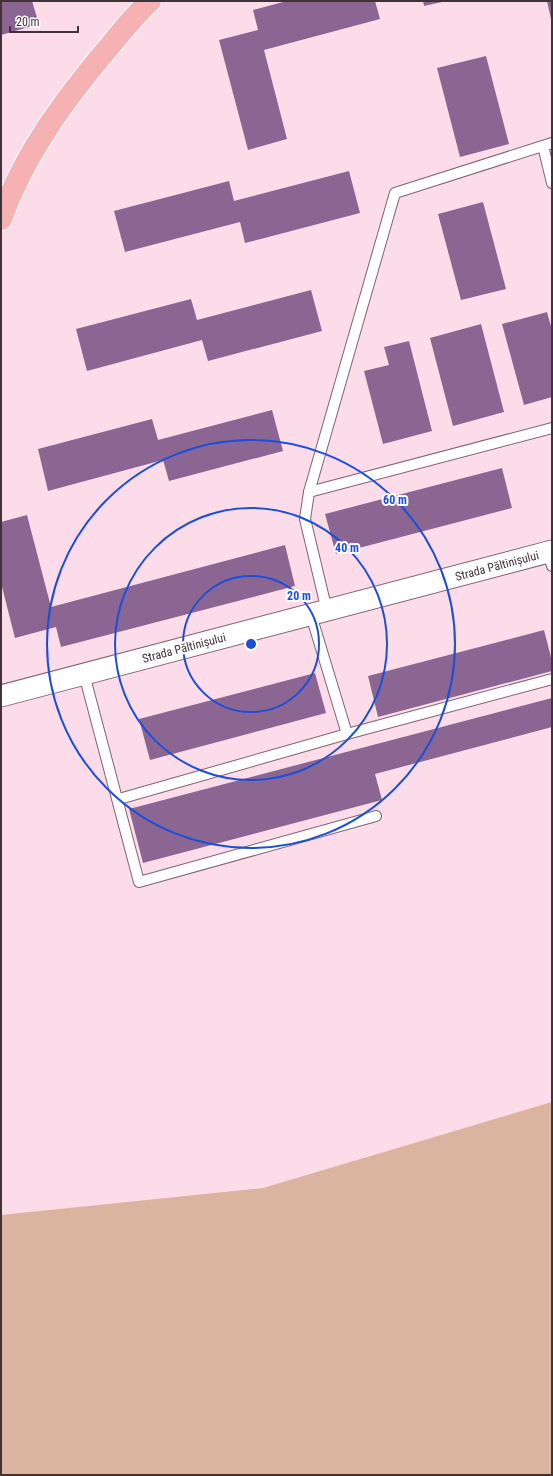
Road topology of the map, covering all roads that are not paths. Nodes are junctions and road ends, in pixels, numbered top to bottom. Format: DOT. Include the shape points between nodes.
graph roads {
  1 [pos="146,2"];
  2 [pos="548,145"];
  3 [pos="552,183"];
  4 [pos="1,219"];
  5 [pos="552,428"];
  6 [pos="309,492"];
  7 [pos="551,557"];
  8 [pos="319,613"];
  9 [pos="84,674"];
  10 [pos="552,679"];
  11 [pos="1,696"];
  12 [pos="347,734"];
  13 [pos="119,800"];
  14 [pos="376,816"];
  1 -- 4 [label="main road" via="68,96 27,160"];
  2 -- 3 [label="lane"];
  2 -- 6 [label="lane" via="395,193"];
  5 -- 6 [label="lane"];
  6 -- 8 [label="lane" via="305,519"];
  7 -- 8 [label="street, Strada Păltinișului"];
  8 -- 9 [label="street, Strada Păltinișului"];
  8 -- 12 [label="lane"];
  9 -- 11 [label="street, Strada Păltinișului"];
  9 -- 13 [label="lane"];
  10 -- 12 [label="lane"];
  12 -- 13 [label="lane"];
  13 -- 14 [label="lane" via="139,882"];
}
